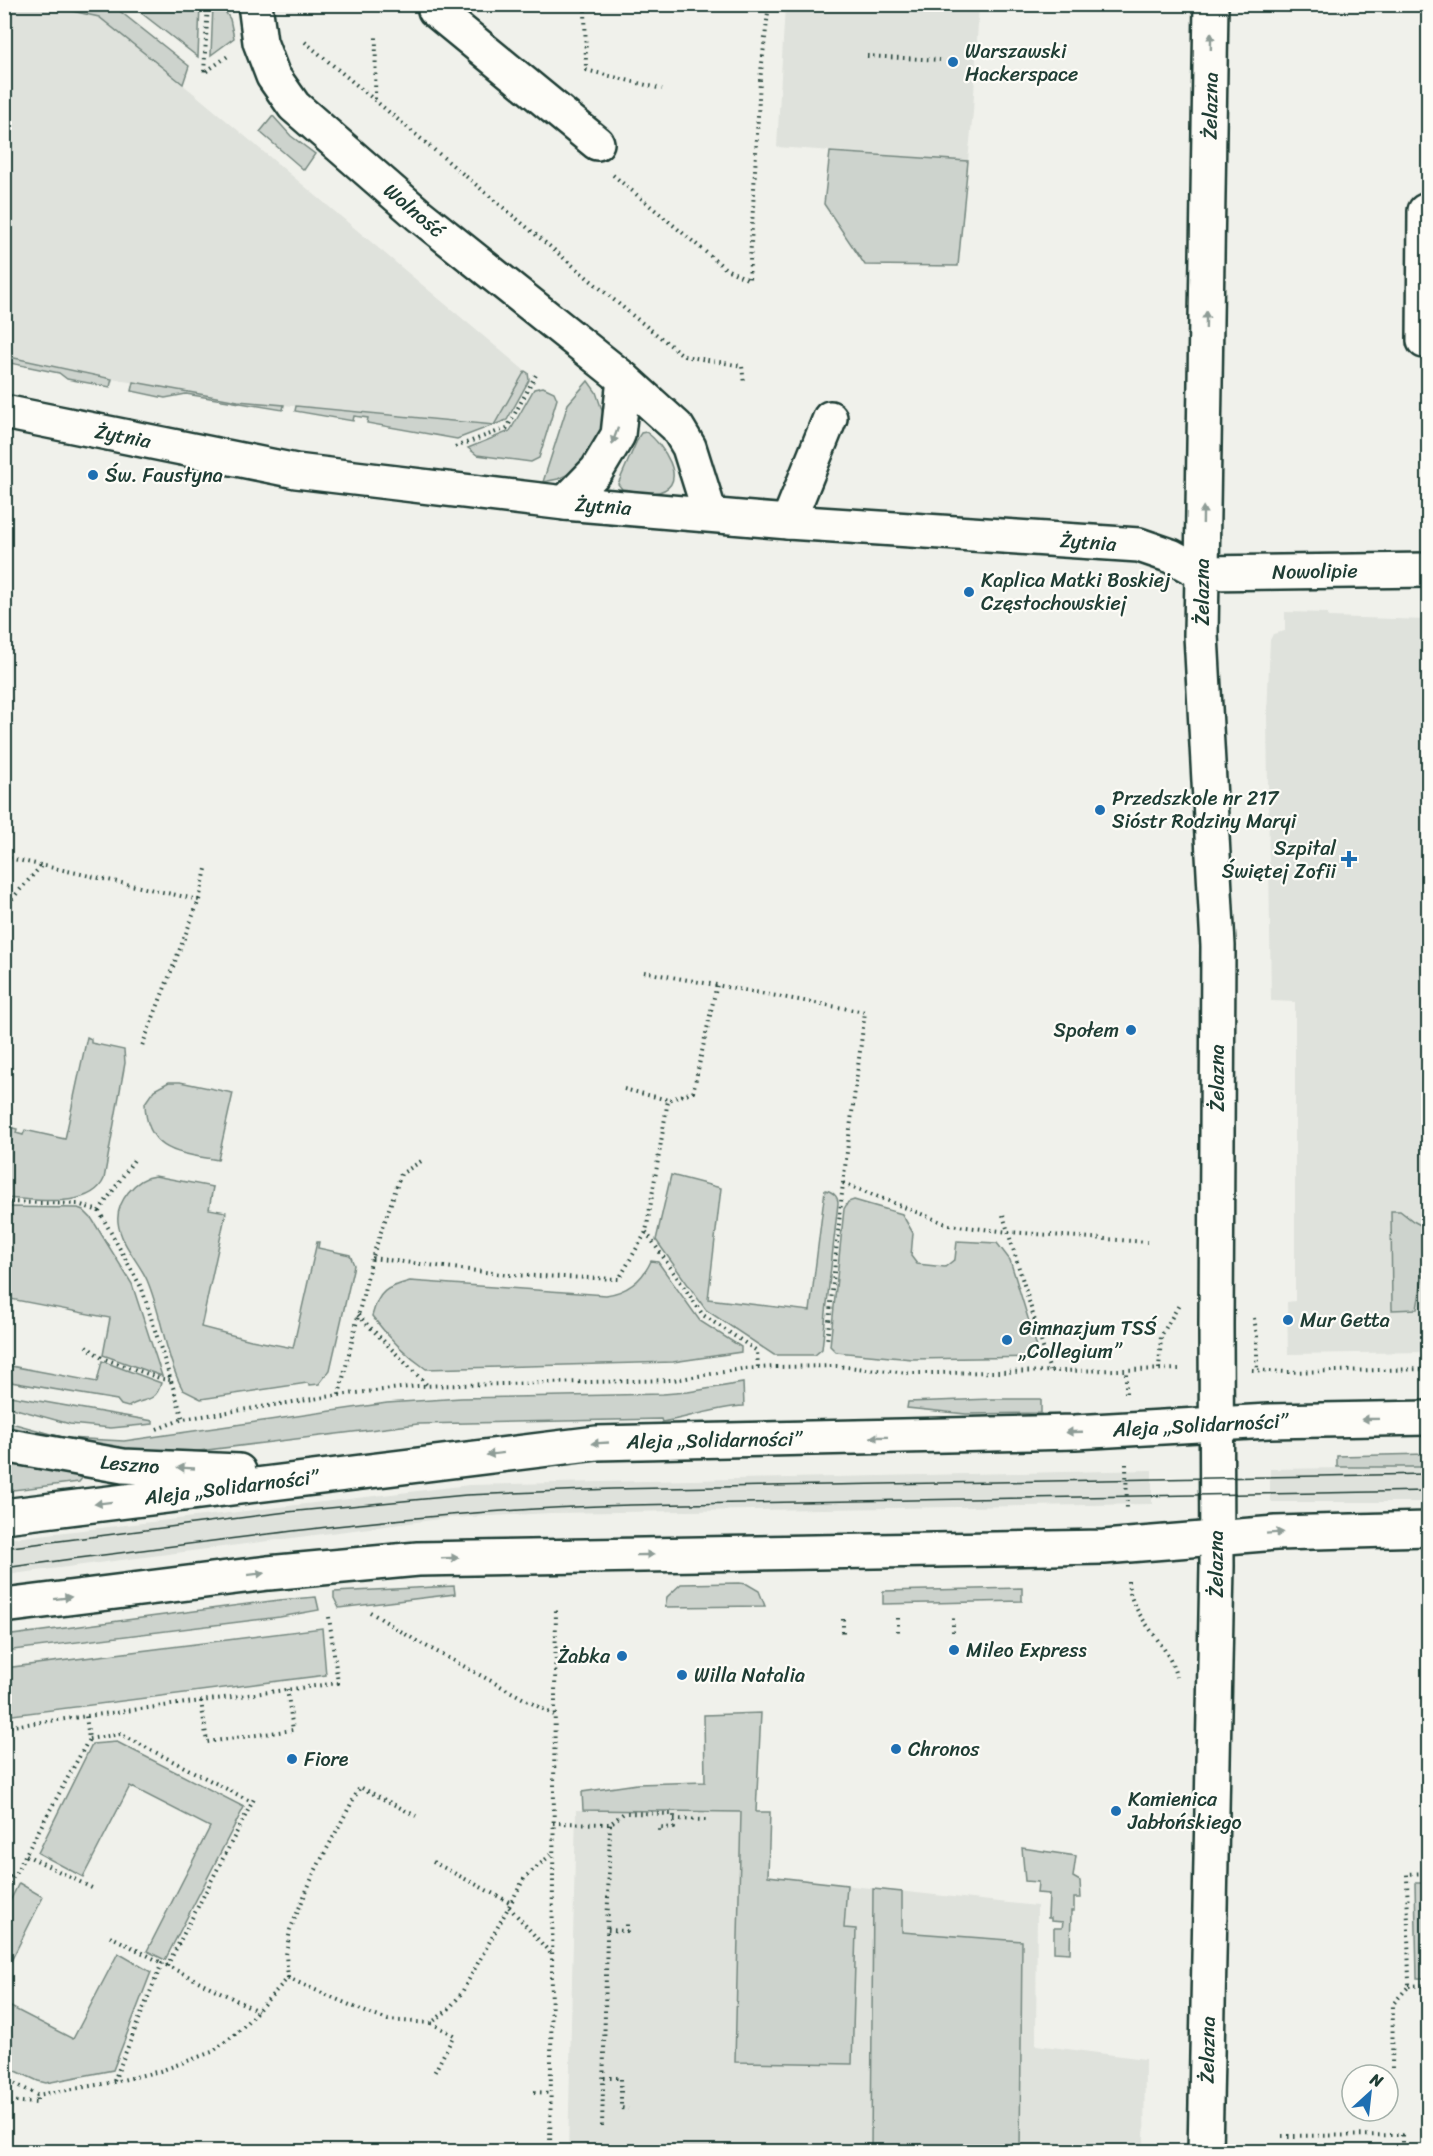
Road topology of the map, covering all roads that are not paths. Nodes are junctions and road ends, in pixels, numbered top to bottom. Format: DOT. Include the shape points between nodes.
graph roads {
  1 [pos="255,4"];
  2 [pos="435,4"];
  3 [pos="1211,4"];
  4 [pos="597,143"];
  5 [pos="1428,211"];
  6 [pos="1428,341"];
  7 [pos="624,379"];
  8 [pos="4,412"];
  9 [pos="830,418"];
  10 [pos="566,503"];
  11 [pos="710,514"];
  12 [pos="788,522"];
  13 [pos="1428,570"];
  14 [pos="1202,573"];
  15 [pos="1428,1418"];
  16 [pos="1216,1424"];
  17 [pos="4,1444"];
  18 [pos="328,1475"];
  19 [pos="4,1516"];
  20 [pos="1428,1529"];
  21 [pos="1217,1538"];
  22 [pos="4,1606"];
  23 [pos="1205,2151"];
  1 -- 7 [label="street, Wolność" via="260,42 273,76 294,106 419,215"];
  2 -- 4 [label="street" via="435,10"];
  14 -- 3 [label="street, Żelazna, one-way"];
  5 -- 6 [label="street" via="1424,341"];
  7 -- 10 [label="street, one-way" via="618,435 597,470"];
  7 -- 11 [label="street, Wolność" via="676,427 689,447"];
  8 -- 10 [label="street, Żytnia" via="296,471"];
  9 -- 12 [label="street"];
  10 -- 11 [label="street, Żytnia"];
  11 -- 12 [label="street, Żytnia"];
  12 -- 14 [label="street, Żytnia" via="1138,545 1172,556"];
  13 -- 14 [label="street, Nowolipie"];
  14 -- 16 [label="street, Żelazna" via="1218,946"];
  15 -- 16 [label="street, Aleja „Solidarności”, one-way"];
  16 -- 18 [label="street, Aleja „Solidarności”, one-way" via="1126,1430 597,1443"];
  16 -- 21 [label="street, Żelazna"];
  18 -- 17 [label="street, Leszno, one-way" via="123,1466"];
  18 -- 19 [label="street, Aleja „Solidarności”, one-way"];
  21 -- 20 [label="street, one-way"];
  22 -- 21 [label="street, one-way" via="247,1575 418,1559 1127,1545"];
  21 -- 23 [label="street, Żelazna"];
}
